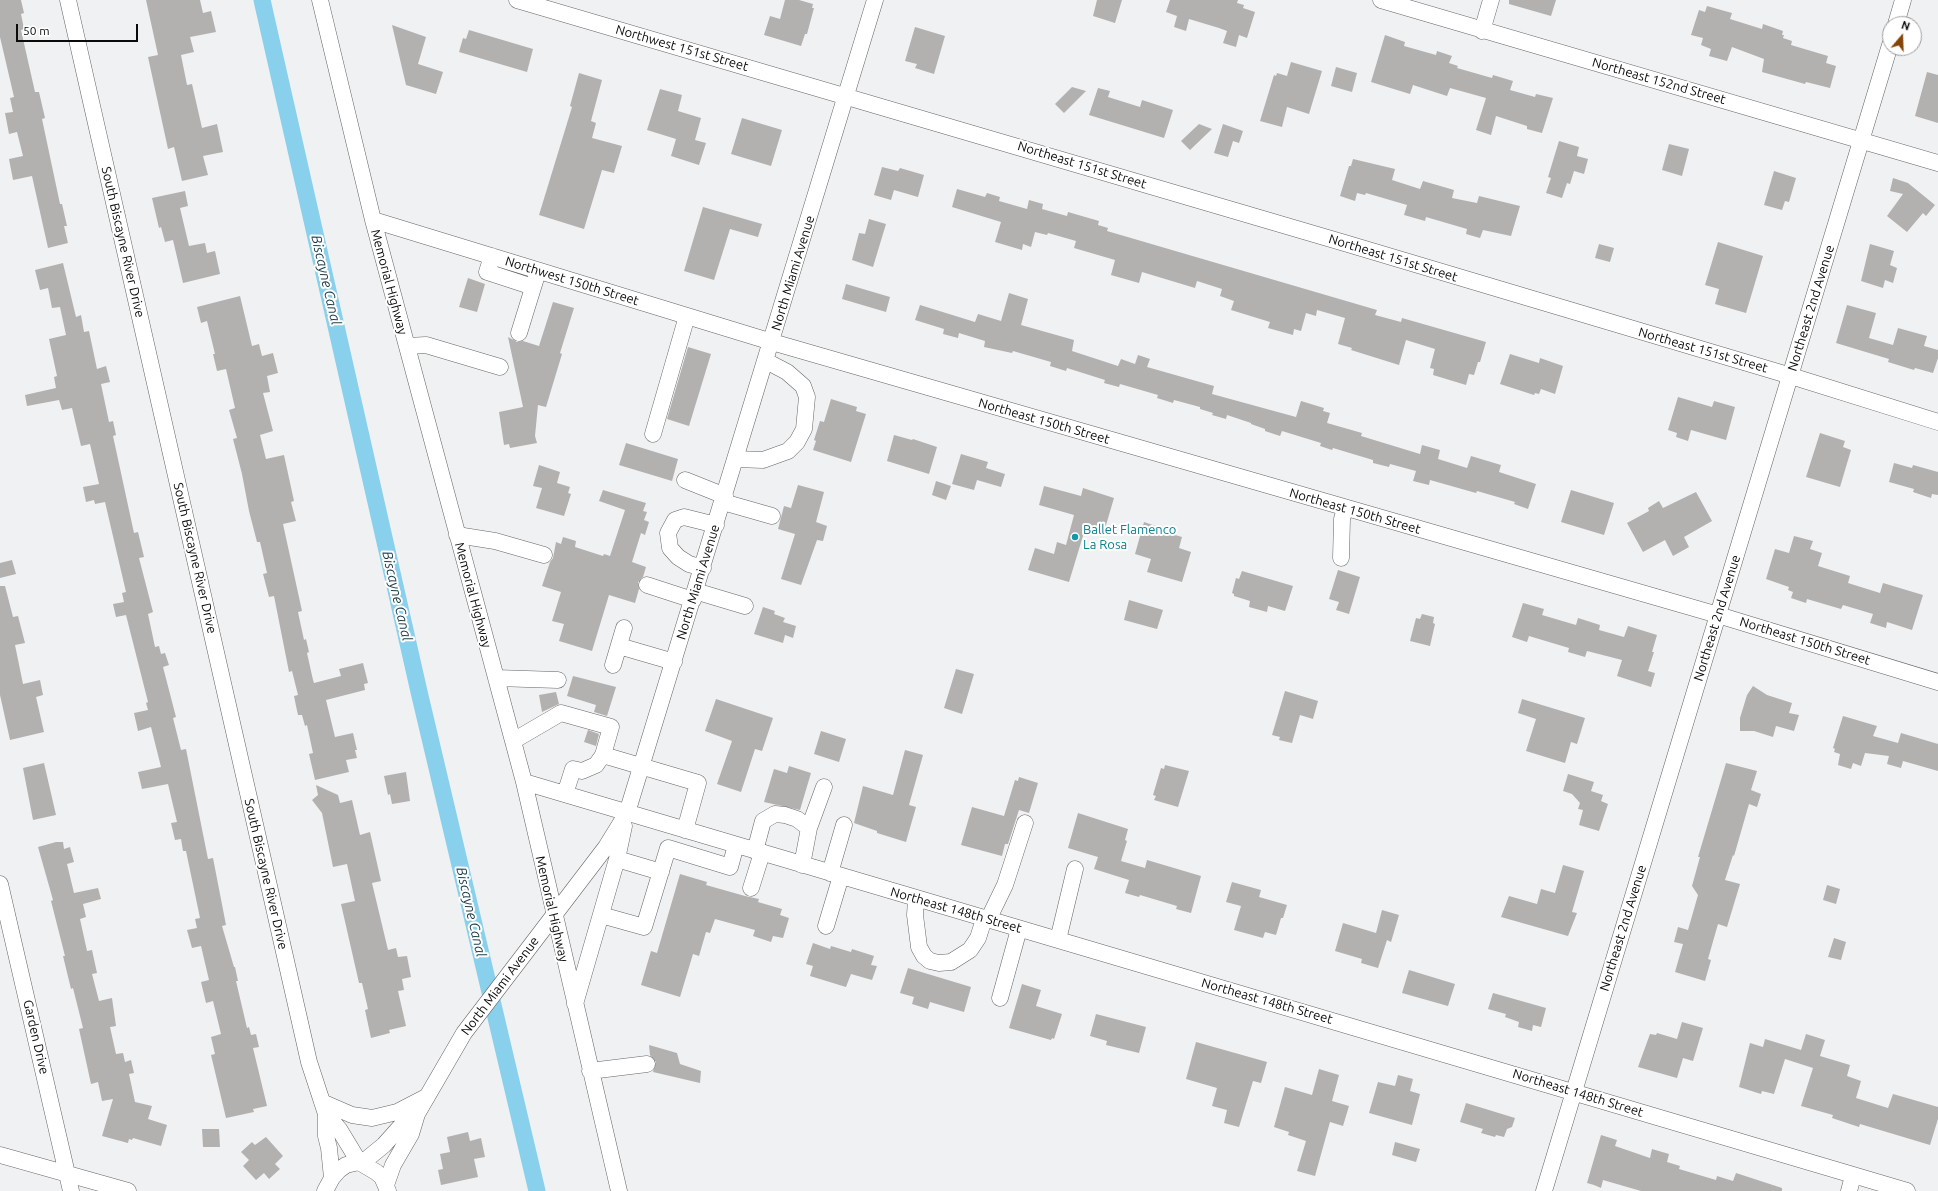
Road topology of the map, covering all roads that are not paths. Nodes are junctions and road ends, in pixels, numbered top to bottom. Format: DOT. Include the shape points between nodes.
graph roads {
  1 [pos="68,0"];
  2 [pos="320,0"];
  3 [pos="517,0"];
  4 [pos="875,0"];
  5 [pos="1381,0"];
  6 [pos="1491,0"];
  7 [pos="1904,0"];
  8 [pos="1899,16"];
  9 [pos="1482,31"];
  10 [pos="1887,56"];
  11 [pos="846,96"];
  12 [pos="1862,139"];
  13 [pos="1938,163"];
  14 [pos="373,220"];
  15 [pos="492,256"];
  16 [pos="538,270"];
  17 [pos="533,287"];
  18 [pos="687,316"];
  19 [pos="519,333"];
  20 [pos="772,342"];
  21 [pos="407,346"];
  22 [pos="766,361"];
  23 [pos="500,367"];
  24 [pos="1791,376"];
  25 [pos="1938,422"];
  26 [pos="653,434"];
  27 [pos="736,459"];
  28 [pos="684,480"];
  29 [pos="724,499"];
  30 [pos="1345,508"];
  31 [pos="772,516"];
  32 [pos="716,525"];
  33 [pos="457,535"];
  34 [pos="544,555"];
  35 [pos="1341,558"];
  36 [pos="702,568"];
  37 [pos="647,585"];
  38 [pos="694,595"];
  39 [pos="745,606"];
  40 [pos="1718,615"];
  41 [pos="624,628"];
  42 [pos="619,646"];
  43 [pos="674,662"];
  44 [pos="613,665"];
  45 [pos="496,678"];
  46 [pos="558,680"];
  47 [pos="1938,682"];
  48 [pos="513,741"];
  49 [pos="603,755"];
  50 [pos="642,767"];
  51 [pos="524,782"];
  52 [pos="824,787"];
  53 [pos="565,794"];
  54 [pos="627,813"];
  55 [pos="1025,823"];
  56 [pos="844,825"];
  57 [pos="809,828"];
  58 [pos="685,830"];
  59 [pos="736,845"];
  60 [pos="759,852"];
  61 [pos="617,860"];
  62 [pos="802,865"];
  63 [pos="1076,869"];
  64 [pos="661,872"];
  65 [pos="836,875"];
  66 [pos="751,888"];
  67 [pos="1,891"];
  68 [pos="916,899"];
  69 [pos="554,915"];
  70 [pos="601,915"];
  71 [pos="986,919"];
  72 [pos="826,926"];
  73 [pos="1019,929"];
  74 [pos="1058,940"];
  75 [pos="1000,998"];
  76 [pos="575,1006"];
  77 [pos="647,1064"];
  78 [pos="590,1071"];
  79 [pos="1573,1091"];
  80 [pos="426,1097"];
  81 [pos="324,1108"];
  82 [pos="417,1114"];
  83 [pos="0,1155"];
  84 [pos="360,1162"];
  85 [pos="68,1174"];
  86 [pos="328,1184"];
  87 [pos="1851,1184"];
  88 [pos="387,1188"];
  89 [pos="71,1191"];
  90 [pos="128,1191"];
  91 [pos="619,1191"];
  92 [pos="1544,1191"];
  93 [pos="1907,1191"];
  1 -- 81 [label="street, South Biscayne River Drive" via="308,1054"];
  2 -- 14 [label="street, Memorial Highway"];
  3 -- 11 [label="street, Northwest 151st Street"];
  4 -- 11 [label="street, North Miami Avenue"];
  5 -- 9 [label="street, Northeast 152nd Street"];
  6 -- 9 [label="street"];
  7 -- 8 [label="street"];
  9 -- 12 [label="street, Northeast 152nd Street"];
  10 -- 12 [label="street, Northeast 2nd Avenue"];
  11 -- 20 [label="street, North Miami Avenue"];
  11 -- 24 [label="street, Northeast 151st Street"];
  12 -- 13 [label="street, Northeast 152nd Street"];
  12 -- 24 [label="street, Northeast 2nd Avenue"];
  14 -- 15 [label="street, Northwest 150th Street"];
  14 -- 21 [label="street, Memorial Highway"];
  15 -- 16 [label="street, Northwest 150th Street"];
  15 -- 17 [label="street" via="487,272"];
  16 -- 17 [label="street"];
  16 -- 18 [label="street, Northwest 150th Street"];
  17 -- 19 [label="street"];
  18 -- 20 [label="street, Northwest 150th Street"];
  18 -- 26 [label="street"];
  20 -- 22 [label="street, North Miami Avenue"];
  20 -- 30 [label="street, Northeast 150th Street"];
  21 -- 23 [label="street" via="426,346"];
  21 -- 33 [label="street, Memorial Highway"];
  22 -- 27 [label="street, North Miami Avenue"];
  22 -- 27 [label="street" via="787,372 803,386 807,397 804,429 788,451 763,460"];
  24 -- 25 [label="street, Northeast 151st Street"];
  24 -- 40 [label="street, Northeast 2nd Avenue"];
  27 -- 29 [label="street, North Miami Avenue"];
  28 -- 29 [label="street"];
  29 -- 31 [label="street"];
  29 -- 32 [label="street, North Miami Avenue"];
  30 -- 35 [label="street" via="1342,519"];
  30 -- 40 [label="street, Northeast 150th Street"];
  32 -- 36 [label="street, North Miami Avenue"];
  32 -- 36 [label="street" via="684,518 675,520 668,533 670,548 678,557"];
  33 -- 34 [label="street" via="495,541"];
  33 -- 45 [label="street, Memorial Highway"];
  36 -- 38 [label="street, North Miami Avenue"];
  37 -- 38 [label="street"];
  38 -- 39 [label="street"];
  38 -- 43 [label="street, North Miami Avenue"];
  40 -- 47 [label="street, Northeast 150th Street"];
  40 -- 79 [label="street, Northeast 2nd Avenue"];
  41 -- 42 [label="street"];
  42 -- 43 [label="street"];
  42 -- 44 [label="street"];
  43 -- 50 [label="street, North Miami Avenue"];
  45 -- 46 [label="street"];
  45 -- 48 [label="street, Memorial Highway"];
  48 -- 49 [label="street" via="561,713 611,728"];
  48 -- 51 [label="street, Memorial Highway"];
  49 -- 50 [label="street"];
  49 -- 53 [label="street" via="596,766 582,771 573,769"];
  50 -- 54 [label="street, North Miami Avenue"];
  50 -- 58 [label="street" via="698,784"];
  51 -- 53 [label="street, Northeast 148th Street"];
  51 -- 69 [label="street, Memorial Highway"];
  52 -- 57 [label="street"];
  53 -- 54 [label="street, Northeast 148th Street"];
  54 -- 58 [label="street, Northeast 148th Street"];
  54 -- 61 [label="street"];
  54 -- 69 [label="street, North Miami Avenue" via="606,847"];
  55 -- 71 [label="street" via="1006,885"];
  56 -- 65 [label="street"];
  57 -- 60 [label="street" via="797,819 775,814 764,821"];
  57 -- 62 [label="street"];
  58 -- 59 [label="street, Northeast 148th Street"];
  59 -- 60 [label="street, Northeast 148th Street"];
  59 -- 64 [label="street" via="730,867 668,848"];
  60 -- 62 [label="street, Northeast 148th Street"];
  60 -- 66 [label="street"];
  61 -- 64 [label="street"];
  61 -- 70 [label="street"];
  62 -- 65 [label="street, Northeast 148th Street"];
  63 -- 74 [label="street"];
  64 -- 70 [label="street" via="644,928"];
  65 -- 68 [label="street, Northeast 148th Street"];
  65 -- 72 [label="street"];
  67 -- 85 [label="street, Garden Drive"];
  68 -- 71 [label="street, Northeast 148th Street"];
  68 -- 71 [label="street" via="919,947 930,961 951,962 970,950"];
  69 -- 76 [label="street, Memorial Highway"];
  69 -- 80 [label="street, North Miami Avenue" via="464,1033"];
  70 -- 76 [label="street"];
  71 -- 73 [label="street, Northeast 148th Street"];
  73 -- 74 [label="street, Northeast 148th Street"];
  73 -- 75 [label="street"];
  74 -- 79 [label="street, Northeast 148th Street"];
  76 -- 78 [label="street, Memorial Highway"];
  77 -- 78 [label="street"];
  78 -- 91 [label="street, Memorial Highway"];
  79 -- 87 [label="street, Northeast 148th Street"];
  79 -- 92 [label="street, Northeast 2nd Avenue"];
  80 -- 81 [label="street" via="397,1112 372,1118"];
  80 -- 82 [label="street, North Miami Avenue"];
  81 -- 84 [label="street, South Biscayne River Drive"];
  81 -- 86 [label="street, South Biscayne River Drive" via="329,1148"];
  82 -- 84 [label="street, North Miami Avenue" via="400,1127 384,1145"];
  82 -- 88 [label="street, North Miami Avenue" via="411,1134 393,1165"];
  83 -- 85 [label="street"];
  84 -- 86 [label="street, North Miami Avenue" via="346,1165"];
  84 -- 88 [label="street" via="376,1172"];
  85 -- 89 [label="street, Garden Drive"];
  85 -- 90 [label="street"];
  87 -- 93 [label="street, Northeast 148th Street"];
}
